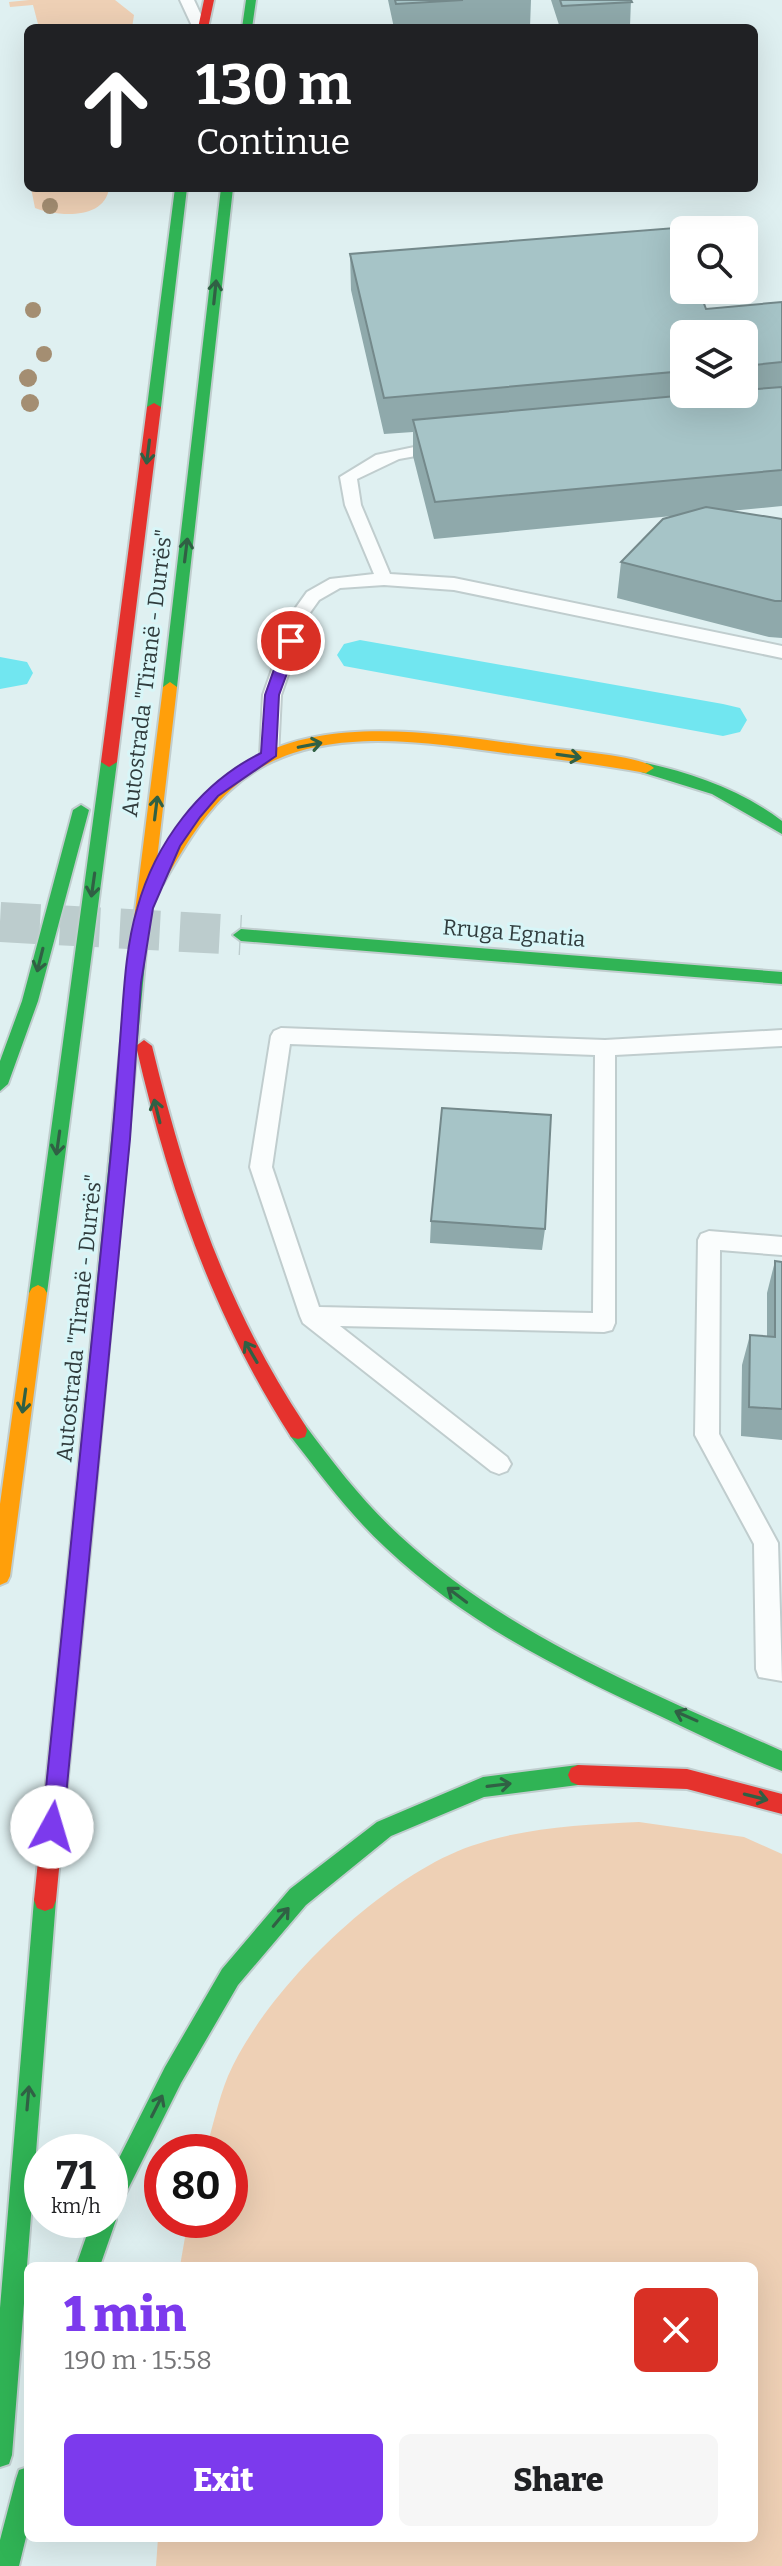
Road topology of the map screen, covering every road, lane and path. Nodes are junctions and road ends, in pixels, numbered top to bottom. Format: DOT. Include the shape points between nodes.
graph roads {
  1 [pos="187,0"];
  2 [pos="209,0"];
  3 [pos="251,0"];
  4 [pos="200,24"];
  5 [pos="203,24"];
  6 [pos="248,24"];
  7 [pos="181,192"];
  8 [pos="227,192"];
  9 [pos="467,443"];
  10 [pos="384,579"];
  11 [pos="782,652"];
  12 [pos="118,697"];
  13 [pos="269,756"];
  14 [pos="782,829"];
  15 [pos="145,908"];
  16 [pos="241,935"];
  17 [pos="782,978"];
  18 [pos="133,983"];
  19 [pos="782,1038"];
  20 [pos="605,1048"];
  21 [pos="0,1084"];
  22 [pos="782,1246"];
  23 [pos="311,1316"];
  24 [pos="499,1464"];
  25 [pos="0,1576"];
  26 [pos="782,1670"];
  27 [pos="782,1761"];
  28 [pos="782,1804"];
  29 [pos="128,2165"];
  30 [pos="98,2238"];
  31 [pos="89,2262"];
  32 [pos="0,2455"];
  33 [pos="24,2495"];
  34 [pos="6,2566"];
  1 -- 4 [label="lane"];
  2 -- 5 [label="main road"];
  3 -- 6 [label="main road"];
  7 -- 12 [label="main road, Autostrada \"Tiranë - Durrës\", one-way"];
  15 -- 8 [label="main road, Autostrada \"Tiranë - Durrës\", one-way"];
  9 -- 10 [label="lane" via="405,450 370,461 348,477 353,505"];
  10 -- 11 [label="lane" via="518,595"];
  10 -- 13 [label="lane" via="336,583 313,596 301,613 272,695"];
  12 -- 21 [label="main road, one-way" via="59,886 30,1001"];
  12 -- 25 [label="main road, Autostrada \"Tiranë - Durrës\", one-way"];
  13 -- 14 [label="main road, one-way" via="326,741 375,738 568,755 695,782 748,803"];
  13 -- 15 [label="main road" via="212,792 194,814 173,845"];
  15 -- 18 [label="main road, Autostrada \"Tiranë - Durrës\""];
  16 -- 17 [label="main road, Rruga Egnatia"];
  27 -- 18 [label="main road, one-way" via="581,1670 470,1605 401,1553 339,1485 290,1420 243,1338 189,1221 155,1107"];
  32 -- 18 [label="main road, Autostrada \"Tiranë - Durrës\", one-way" via="43,1921"];
  19 -- 20 [label="lane"];
  20 -- 23 [label="lane" via="604,1323"];
  20 -- 23 [label="lane" via="281,1036 261,1167"];
  22 -- 26 [label="lane" via="709,1240 707,1435 766,1543 768,1669"];
  23 -- 24 [label="lane"];
  29 -- 28 [label="main road, one-way" via="230,1977 298,1897 384,1829 483,1787 585,1774 687,1779"];
  30 -- 31 [label="main road"];
  33 -- 34 [label="main road"];
}
